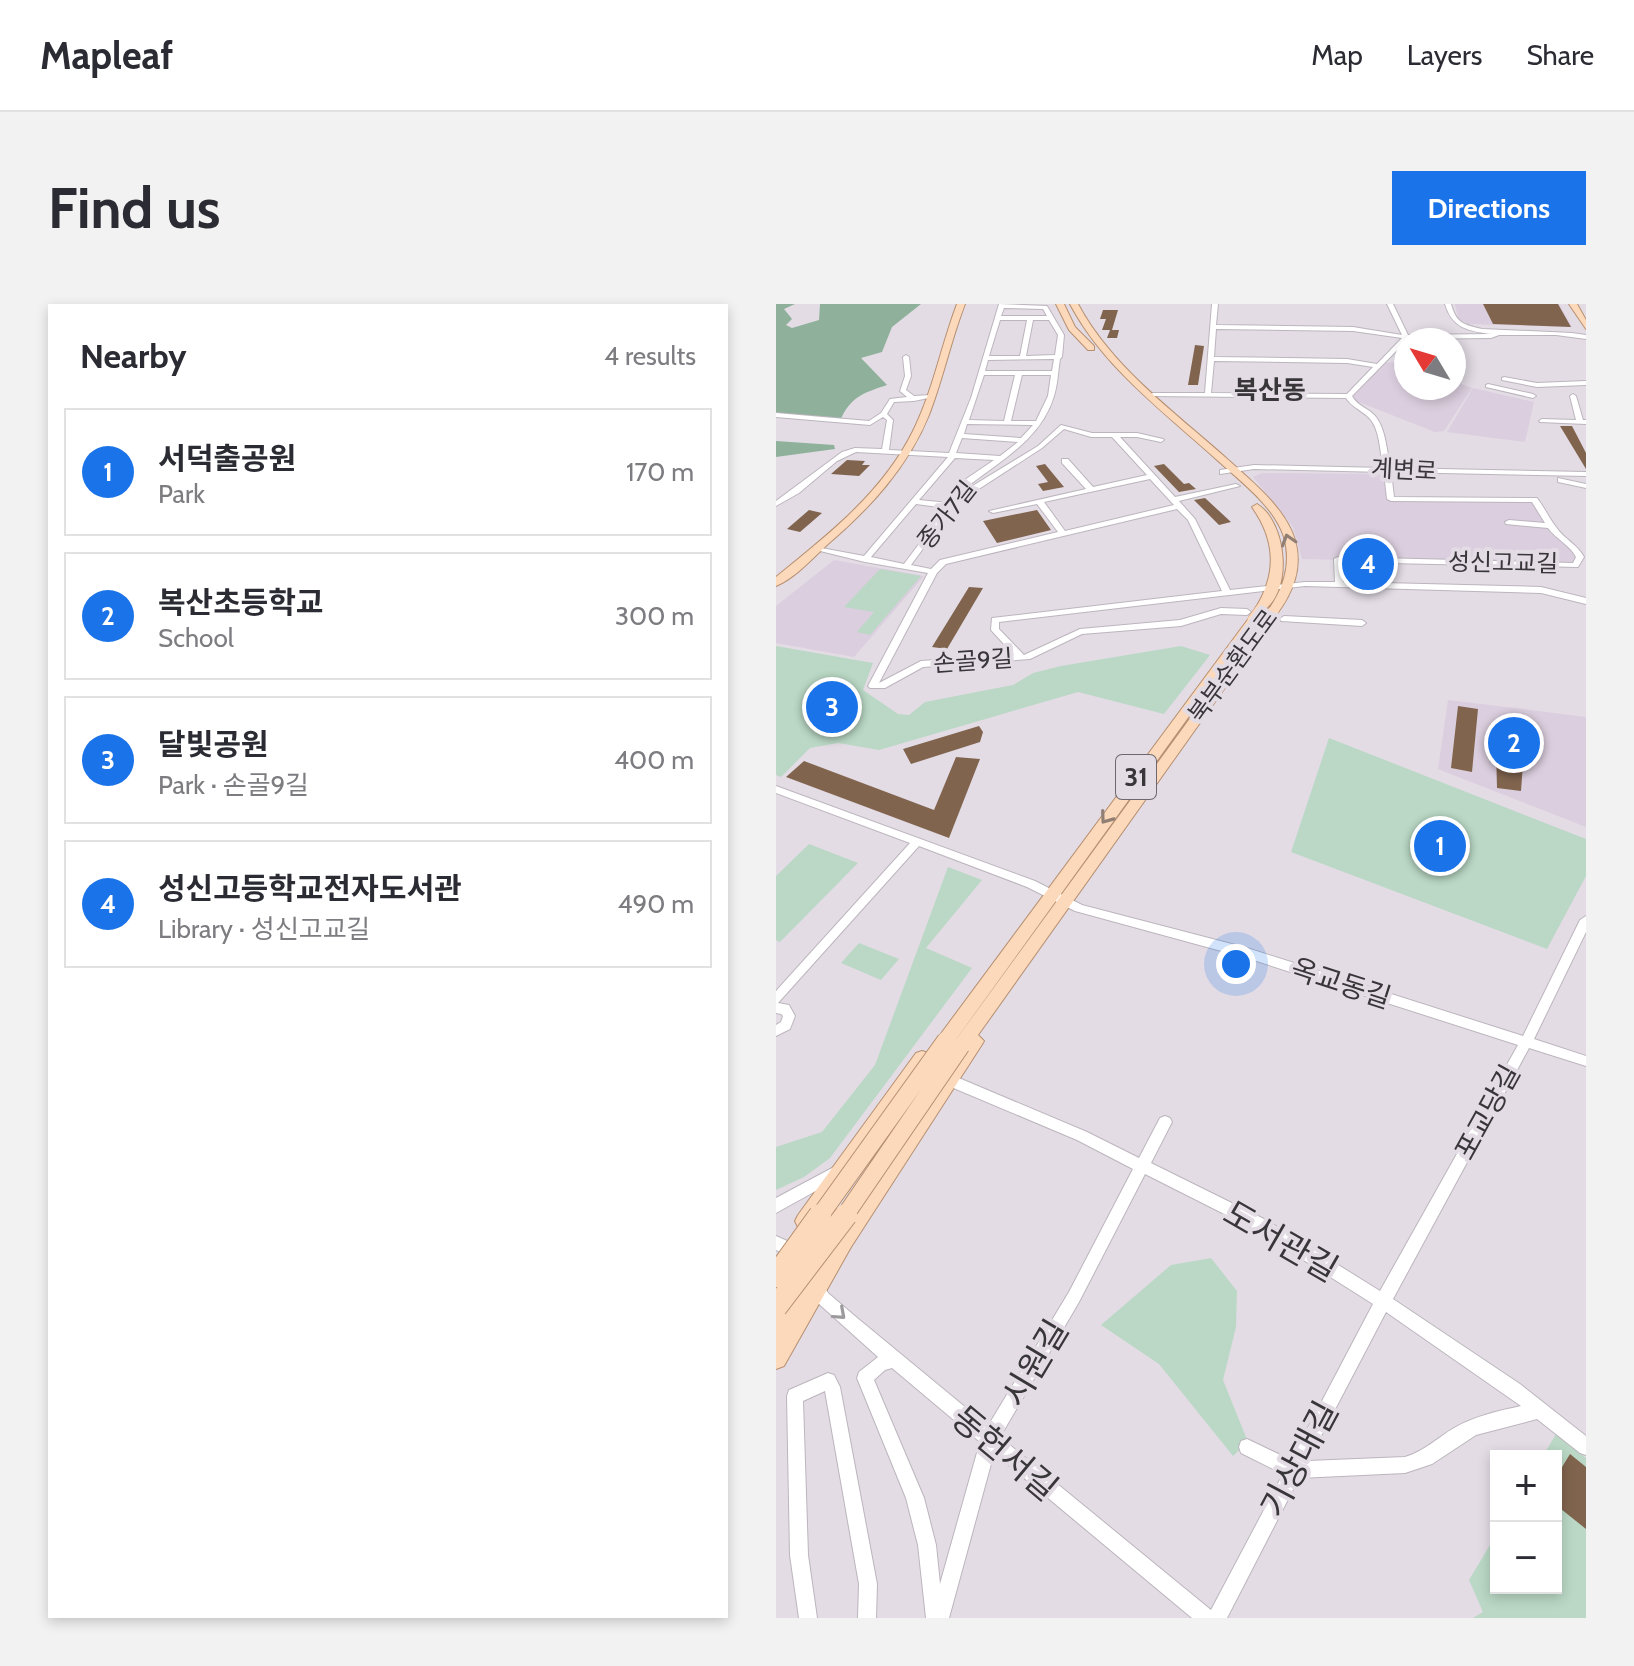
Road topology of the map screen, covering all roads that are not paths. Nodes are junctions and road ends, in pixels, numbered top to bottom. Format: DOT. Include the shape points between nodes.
graph roads {
  1 [pos="961,304"];
  2 [pos="1062,304"];
  3 [pos="1076,304"];
  4 [pos="1215,304"];
  5 [pos="1390,304"];
  6 [pos="1448,304"];
  7 [pos="1573,304"];
  8 [pos="1002,305"];
  9 [pos="997,318"];
  10 [pos="1030,318"];
  11 [pos="1051,318"];
  12 [pos="1214,327"];
  13 [pos="1402,328"];
  14 [pos="1586,328"];
  15 [pos="1500,332"];
  16 [pos="1574,334"];
  17 [pos="1394,335"];
  18 [pos="1466,336"];
  19 [pos="1586,337"];
  20 [pos="1394,349"];
  21 [pos="906,357"];
  22 [pos="1023,357"];
  23 [pos="1059,357"];
  24 [pos="986,358"];
  25 [pos="1212,359"];
  26 [pos="1378,366"];
  27 [pos="982,373"];
  28 [pos="1019,373"];
  29 [pos="1056,373"];
  30 [pos="1561,374"];
  31 [pos="1132,379"];
  32 [pos="1504,379"];
  33 [pos="1564,383"];
  34 [pos="1586,383"];
  35 [pos="1488,386"];
  36 [pos="1208,394"];
  37 [pos="1153,395"];
  38 [pos="1349,396"];
  39 [pos="1533,396"];
  40 [pos="1573,396"];
  41 [pos="930,397"];
  42 [pos="914,399"];
  43 [pos="883,414"];
  44 [pos="776,415"];
  45 [pos="1542,421"];
  46 [pos="967,422"];
  47 [pos="1007,422"];
  48 [pos="1038,423"];
  49 [pos="1584,424"];
  50 [pos="961,436"];
  51 [pos="1115,436"];
  52 [pos="1023,440"];
  53 [pos="1161,440"];
  54 [pos="885,450"];
  55 [pos="906,450"];
  56 [pos="953,454"];
  57 [pos="1001,458"];
  58 [pos="1065,461"];
  59 [pos="1384,468"];
  60 [pos="1228,471"];
  61 [pos="1530,472"];
  62 [pos="1586,474"];
  63 [pos="1150,477"];
  64 [pos="1236,486"];
  65 [pos="1586,486"];
  66 [pos="1091,490"];
  67 [pos="959,498"];
  68 [pos="1534,500"];
  69 [pos="1039,501"];
  70 [pos="915,502"];
  71 [pos="1176,503"];
  72 [pos="776,504"];
  73 [pos="951,506"];
  74 [pos="993,511"];
  75 [pos="1509,522"];
  76 [pos="1551,526"];
  77 [pos="1063,533"];
  78 [pos="816,549"];
  79 [pos="865,560"];
  80 [pos="906,567"];
  81 [pos="933,572"];
  82 [pos="776,583"];
  83 [pos="1339,584"];
  84 [pos="1289,585"];
  85 [pos="1275,586"];
  86 [pos="1228,594"];
  87 [pos="1171,599"];
  88 [pos="1586,601"];
  89 [pos="1264,616"];
  90 [pos="1181,623"];
  91 [pos="1362,623"];
  92 [pos="1021,657"];
  93 [pos="776,789"];
  94 [pos="917,842"];
  95 [pos="1050,894"];
  96 [pos="1065,902"];
  97 [pos="1586,920"];
  98 [pos="1028,938"];
  99 [pos="791,982"];
  100 [pos="776,999"];
  101 [pos="781,1009"];
  102 [pos="776,1031"];
  103 [pos="1526,1042"];
  104 [pos="954,1043"];
  105 [pos="1586,1061"];
  106 [pos="949,1080"];
  107 [pos="1165,1122"];
  108 [pos="849,1160"];
  109 [pos="1142,1167"];
  110 [pos="776,1206"];
  111 [pos="844,1240"];
  112 [pos="784,1250"];
  113 [pos="776,1276"];
  114 [pos="815,1284"];
  115 [pos="1383,1301"];
  116 [pos="791,1308"];
  117 [pos="776,1324"];
  118 [pos="776,1341"];
  119 [pos="776,1358"];
  120 [pos="894,1359"];
  121 [pos="1539,1410"];
  122 [pos="989,1440"];
  123 [pos="1247,1447"];
  124 [pos="1586,1447"];
  125 [pos="1292,1470"];
  126 [pos="808,1618"];
  127 [pos="867,1618"];
  128 [pos="937,1618"];
  129 [pos="1206,1618"];
  130 [pos="1217,1618"];
  1 -- 41 [label="main road"];
  2 -- 31 [label="main road, 북부순환도로 / 31" via="1080,332"];
  3 -- 31 [label="main road, 북부순환도로 / 31" via="1089,330"];
  4 -- 12 [label="street"];
  5 -- 13 [label="street"];
  6 -- 15 [label="street" via="1459,323"];
  7 -- 14 [label="main road"];
  8 -- 9 [label="street"];
  8 -- 11 [label="street, 종가7길" via="1045,307"];
  9 -- 10 [label="street"];
  9 -- 24 [label="street"];
  10 -- 11 [label="street"];
  10 -- 22 [label="street"];
  11 -- 23 [label="street, 종가7길" via="1061,335"];
  12 -- 17 [label="street" via="1353,329"];
  12 -- 25 [label="street"];
  14 -- 16 [label="street"];
  15 -- 16 [label="street"];
  15 -- 18 [label="street"];
  16 -- 19 [label="street"];
  20 -- 26 [label="street"];
  21 -- 42 [label="street" via="903,391"];
  22 -- 23 [label="street"];
  22 -- 24 [label="street"];
  23 -- 29 [label="street, 종가7길"];
  24 -- 27 [label="street"];
  25 -- 26 [label="street"];
  25 -- 36 [label="street"];
  26 -- 38 [label="street"];
  27 -- 28 [label="street"];
  27 -- 46 [label="street"];
  28 -- 29 [label="street"];
  28 -- 47 [label="street"];
  29 -- 48 [label="street, 종가7길"];
  30 -- 33 [label="street"];
  31 -- 37 [label="main road, 북부순환도로 / 31"];
  31 -- 60 [label="main road, 북부순환도로 / 31"];
  32 -- 33 [label="street"];
  33 -- 34 [label="street"];
  35 -- 39 [label="street"];
  36 -- 37 [label="street"];
  36 -- 38 [label="street"];
  37 -- 60 [label="main road, 북부순환도로 / 31"];
  38 -- 59 [label="street" via="1380,428"];
  40 -- 49 [label="street"];
  41 -- 42 [label="street"];
  41 -- 55 [label="main road"];
  42 -- 43 [label="street" via="892,400"];
  43 -- 44 [label="street" via="874,422 858,424"];
  43 -- 54 [label="street" via="890,420"];
  45 -- 49 [label="street"];
  46 -- 47 [label="street"];
  46 -- 50 [label="street"];
  47 -- 48 [label="street"];
  48 -- 52 [label="street, 종가7길"];
  50 -- 52 [label="street"];
  50 -- 56 [label="street"];
  51 -- 53 [label="street"];
  51 -- 63 [label="street"];
  51 -- 67 [label="street" via="1063,426 1040,447"];
  52 -- 57 [label="street, 종가7길"];
  54 -- 55 [label="street"];
  54 -- 72 [label="street" via="845,453"];
  55 -- 56 [label="street"];
  55 -- 78 [label="main road" via="880,487"];
  56 -- 57 [label="street"];
  56 -- 70 [label="street"];
  57 -- 67 [label="street, 종가7길" via="969,481"];
  58 -- 66 [label="street"];
  59 -- 60 [label="street, 계변로"];
  59 -- 61 [label="street, 계변로" via="1447,477"];
  59 -- 68 [label="street" via="1391,499"];
  60 -- 64 [label="main road, 북부순환도로 / 31"];
  84 -- 60 [label="main road, 북부순환도로 / 31, one-way" via="1292,557 1282,523"];
  61 -- 62 [label="street, 계변로"];
  61 -- 65 [label="street"];
  61 -- 68 [label="street"];
  63 -- 66 [label="street"];
  63 -- 71 [label="street"];
  64 -- 71 [label="street"];
  64 -- 85 [label="main road, 북부순환도로 / 31" via="1264,515 1275,537"];
  66 -- 69 [label="street"];
  67 -- 73 [label="street, 종가7길"];
  68 -- 76 [label="street, 성신고교길"];
  69 -- 74 [label="street"];
  69 -- 77 [label="street"];
  70 -- 73 [label="street"];
  70 -- 79 [label="street"];
  71 -- 77 [label="street"];
  71 -- 86 [label="street" via="1197,530"];
  73 -- 80 [label="street, 종가7길"];
  75 -- 76 [label="street"];
  76 -- 83 [label="street, 성신고교길" via="1577,548 1580,557 1575,565 1338,559"];
  77 -- 81 [label="street" via="948,561"];
  78 -- 79 [label="street, 종가7길"];
  78 -- 82 [label="main road"];
  79 -- 80 [label="street, 종가7길"];
  80 -- 81 [label="street"];
  81 -- 92 [label="street, 손골9길" via="873,686 921,664"];
  83 -- 84 [label="street"];
  83 -- 88 [label="street" via="1541,590"];
  84 -- 85 [label="street"];
  84 -- 89 [label="main road, 북부순환도로 / 31"];
  85 -- 86 [label="street"];
  85 -- 89 [label="main road, 북부순환도로 / 31"];
  86 -- 87 [label="street"];
  87 -- 90 [label="street"];
  87 -- 92 [label="street" via="995,620 995,630"];
  89 -- 90 [label="street, 손골9길" via="1221,611"];
  89 -- 91 [label="street, 손골9길"];
  89 -- 95 [label="main road, 북부순환도로 / 31, one-way"];
  89 -- 96 [label="main road, 북부순환도로 / 31"];
  90 -- 92 [label="street, 손골9길" via="1080,632 1034,656"];
  93 -- 94 [label="street, 옥교동길"];
  94 -- 95 [label="street, 옥교동길"];
  94 -- 99 [label="street"];
  95 -- 96 [label="street, 옥교동길"];
  95 -- 98 [label="main road, 북부순환도로 / 31"];
  96 -- 98 [label="main road, 북부순환도로 / 31"];
  96 -- 103 [label="street, 옥교동길" via="1247,953"];
  97 -- 103 [label="street, 포교당길"];
  98 -- 104 [label="main road, 북부순환도로"];
  98 -- 106 [label="main road"];
  98 -- 108 [label="main road" via="938,1036"];
  99 -- 100 [label="street"];
  99 -- 101 [label="street"];
  101 -- 102 [label="street" via="788,1020"];
  103 -- 105 [label="street, 옥교동길"];
  103 -- 115 [label="street, 포교당길"];
  104 -- 113 [label="main road, bridge"];
  104 -- 116 [label="main road, bridge"];
  106 -- 109 [label="street, 도서관길"];
  106 -- 111 [label="main road"];
  107 -- 109 [label="street, 시원길"];
  108 -- 110 [label="street"];
  108 -- 112 [label="main road"];
  109 -- 115 [label="street, 도서관길" via="1261,1225"];
  109 -- 122 [label="street, 시원길" via="1074,1297"];
  111 -- 112 [label="street" via="818,1255"];
  111 -- 114 [label="main road"];
  112 -- 114 [label="street, 동헌서길"];
  112 -- 116 [label="main road" via="797,1278"];
  114 -- 116 [label="main road"];
  114 -- 120 [label="street, 동헌서길, one-way" via="831,1307"];
  115 -- 121 [label="street, 도서관길"];
  115 -- 125 [label="street, 기상대길"];
  116 -- 117 [label="main road"];
  116 -- 118 [label="main road"];
  116 -- 119 [label="main road"];
  120 -- 122 [label="street, 동헌서길"];
  120 -- 128 [label="street" via="865,1378 915,1498"];
  121 -- 124 [label="street, 도서관길"];
  121 -- 125 [label="street" via="1469,1429 1423,1462"];
  122 -- 128 [label="street, 시원길"];
  122 -- 129 [label="street, 동헌서길"];
  123 -- 125 [label="street"];
  125 -- 130 [label="street, 기상대길"];
  126 -- 127 [label="street" via="799,1555 795,1396 828,1381 868,1584"];
}
